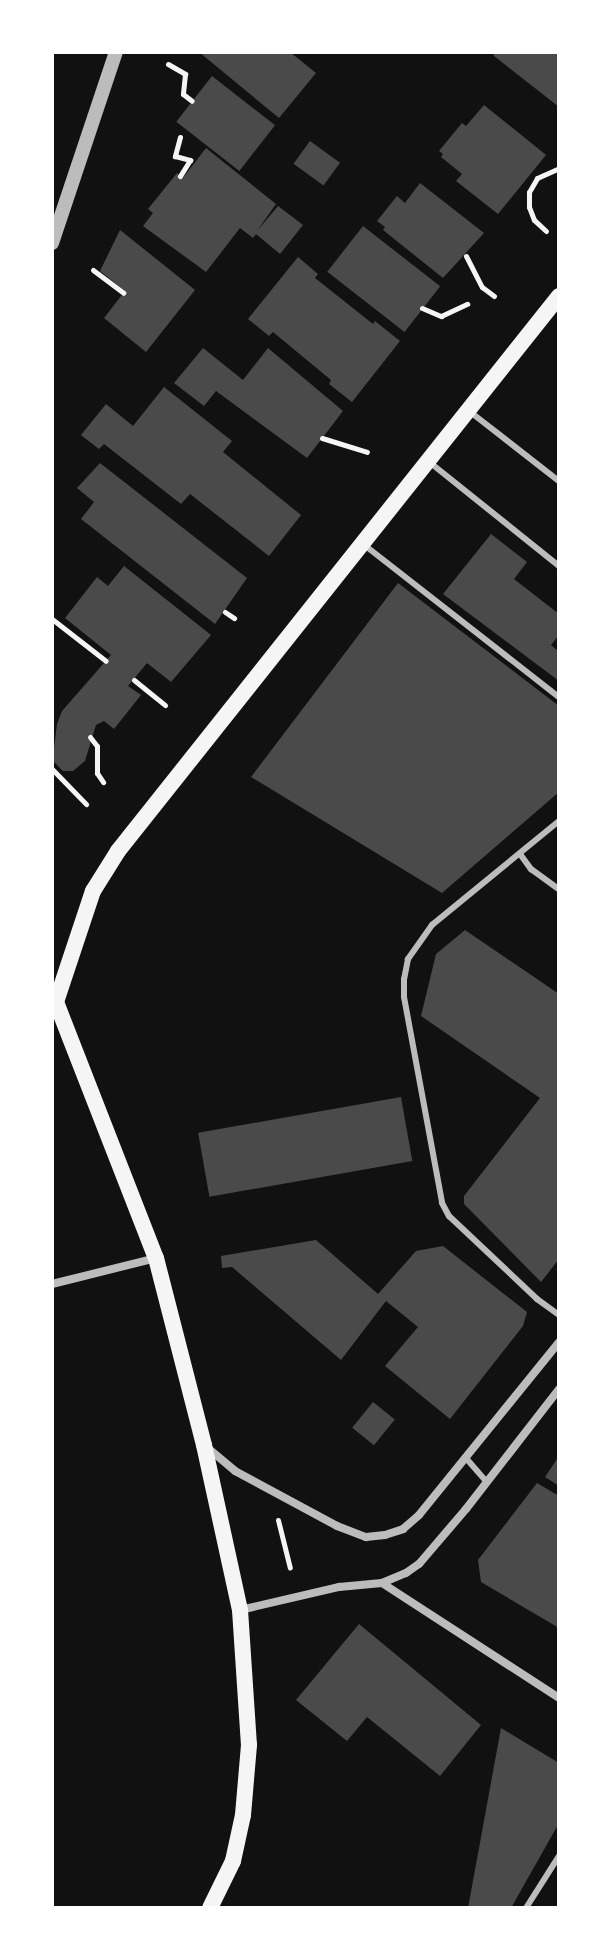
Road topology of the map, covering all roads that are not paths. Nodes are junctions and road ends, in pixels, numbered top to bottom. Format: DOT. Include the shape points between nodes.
graph roads {
  1 [pos="116,52"];
  2 [pos="52,243"];
  3 [pos="559,296"];
  4 [pos="469,411"];
  5 [pos="428,461"];
  6 [pos="559,481"];
  7 [pos="362,543"];
  8 [pos="559,566"];
  9 [pos="559,697"];
  10 [pos="559,821"];
  11 [pos="520,854"];
  12 [pos="559,889"];
  13 [pos="53,999"];
  14 [pos="156,1258"];
  15 [pos="52,1284"];
  16 [pos="559,1315"];
  17 [pos="559,1342"];
  18 [pos="559,1389"];
  19 [pos="204,1445"];
  20 [pos="465,1457"];
  21 [pos="487,1482"];
  22 [pos="382,1583"];
  23 [pos="240,1610"];
  24 [pos="559,1698"];
  25 [pos="559,1856"];
  26 [pos="210,1908"];
  27 [pos="526,1908"];
  1 -- 2 [label="street"];
  3 -- 4 [label="main road"];
  4 -- 5 [label="main road"];
  4 -- 6 [label="lane"];
  5 -- 7 [label="main road"];
  5 -- 8 [label="lane"];
  7 -- 9 [label="lane"];
  7 -- 13 [label="main road" via="110,862 88,903"];
  10 -- 11 [label="lane"];
  11 -- 12 [label="lane"];
  11 -- 16 [label="lane" via="418,940 408,959 404,997 442,1203 449,1216"];
  13 -- 14 [label="main road"];
  14 -- 15 [label="street"];
  14 -- 19 [label="main road"];
  17 -- 20 [label="street"];
  18 -- 21 [label="street"];
  19 -- 20 [label="street" via="235,1471 366,1537 403,1529"];
  19 -- 23 [label="main road"];
  20 -- 21 [label="lane"];
  21 -- 22 [label="street" via="419,1564"];
  22 -- 23 [label="street" via="339,1587"];
  22 -- 24 [label="street"];
  23 -- 26 [label="main road" via="249,1745 243,1815 233,1861"];
  25 -- 27 [label="lane"];
}
